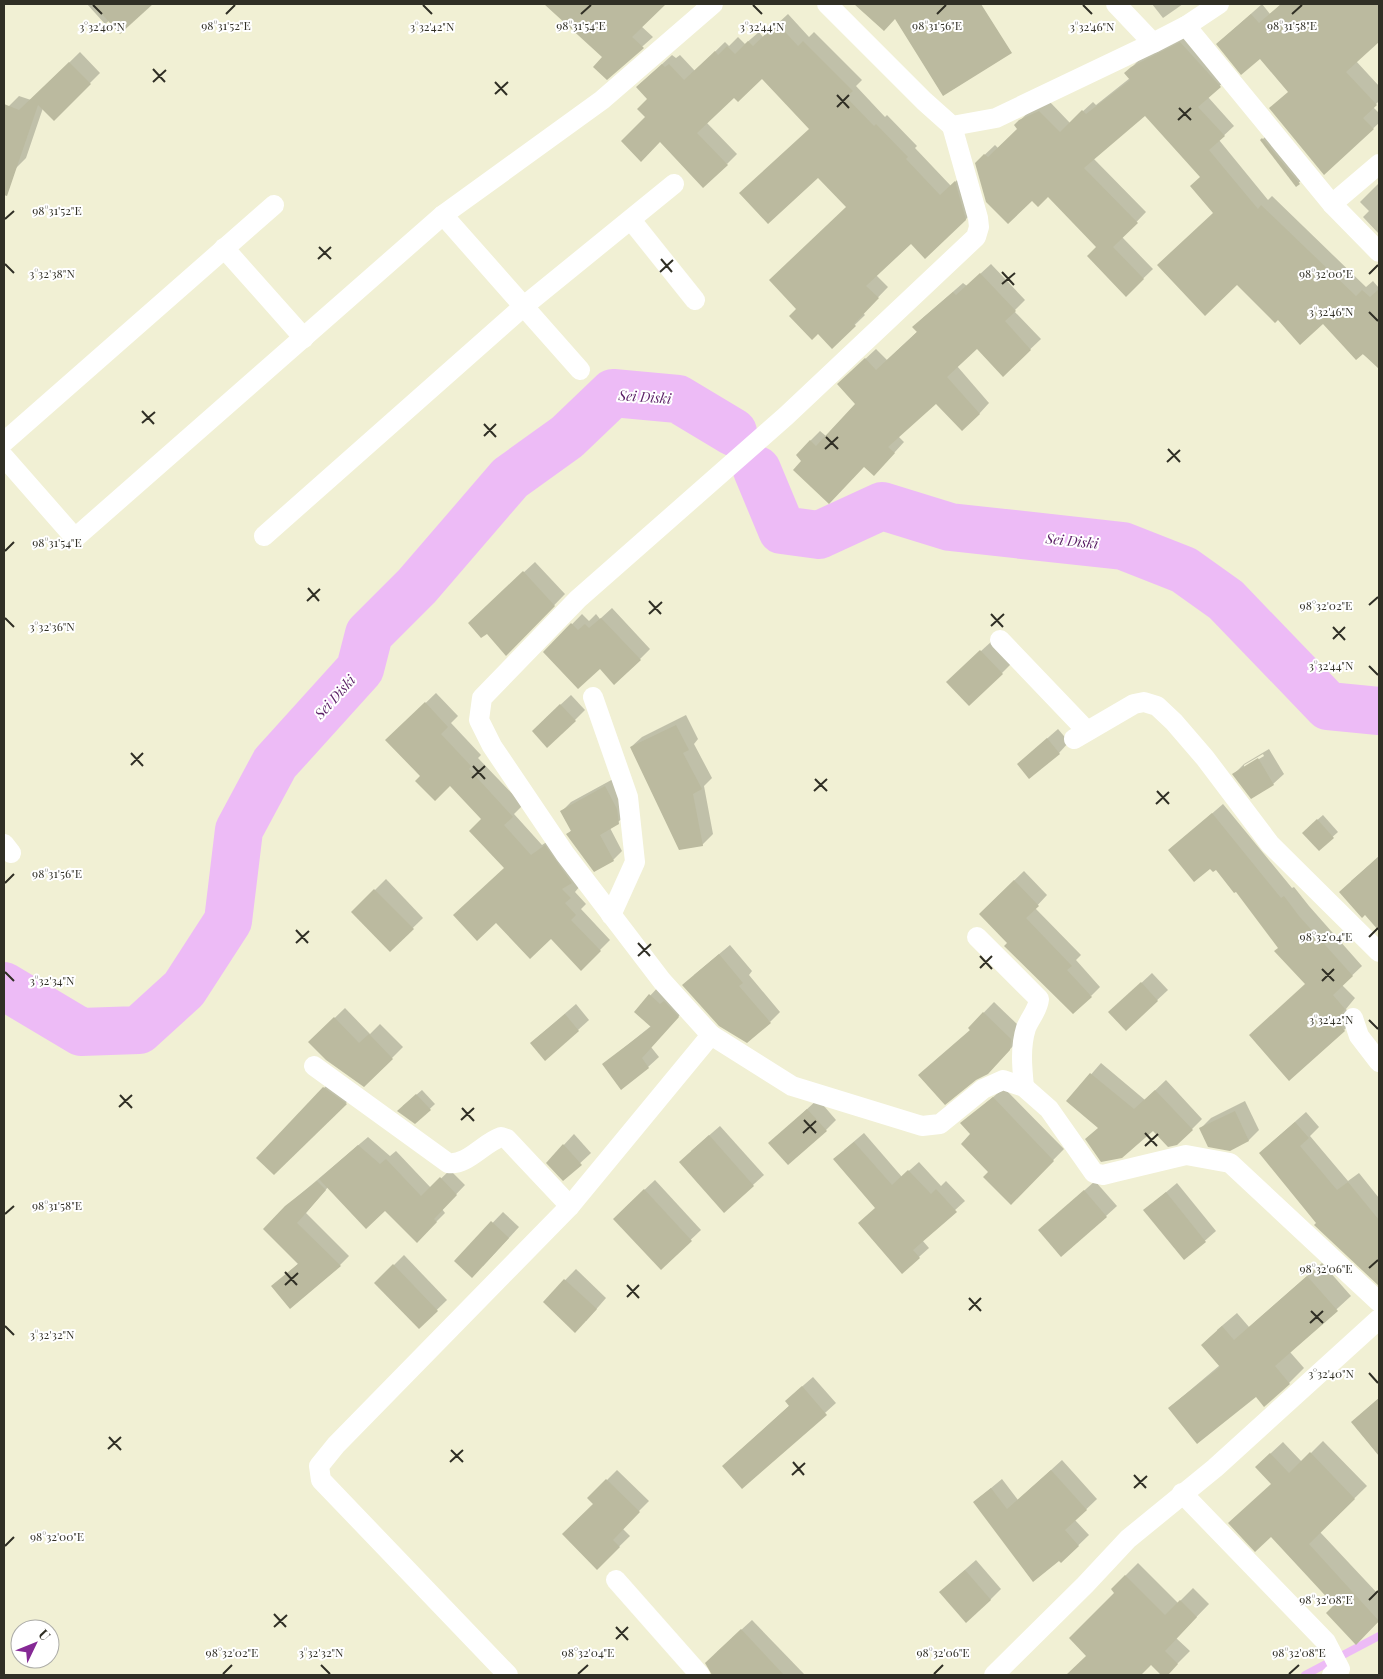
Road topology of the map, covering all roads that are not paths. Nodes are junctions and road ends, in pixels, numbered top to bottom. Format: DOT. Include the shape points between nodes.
graph roads {
  1 [pos="713,4"];
  2 [pos="828,4"];
  3 [pos="1116,4"];
  4 [pos="1219,4"];
  5 [pos="1186,26"];
  6 [pos="1153,43"];
  7 [pos="952,126"];
  8 [pos="1379,164"];
  9 [pos="674,184"];
  10 [pos="1332,204"];
  11 [pos="274,205"];
  12 [pos="444,215"];
  13 [pos="631,220"];
  14 [pos="224,248"];
  15 [pos="1379,252"];
  16 [pos="695,300"];
  17 [pos="524,306"];
  18 [pos="304,338"];
  19 [pos="580,370"];
  20 [pos="4,442"];
  21 [pos="4,457"];
  22 [pos="264,536"];
  23 [pos="1000,640"];
  24 [pos="593,697"];
  25 [pos="611,915"];
  26 [pos="977,937"];
  27 [pos="1379,952"];
  28 [pos="1353,1018"];
  29 [pos="711,1035"];
  30 [pos="1379,1062"];
  31 [pos="314,1066"];
  32 [pos="1024,1087"];
  33 [pos="570,1206"];
  34 [pos="1379,1302"];
  35 [pos="1379,1319"];
  36 [pos="1182,1493"];
  37 [pos="616,1580"];
  38 [pos="1336,1672"];
  39 [pos="508,1675"];
  40 [pos="700,1675"];
  41 [pos="994,1675"];
  1 -- 12 [label="street" via="602,100"];
  2 -- 7 [label="street"];
  3 -- 6 [label="street"];
  4 -- 5 [label="street"];
  5 -- 6 [label="street"];
  5 -- 10 [label="street"];
  6 -- 7 [label="street" via="996,118"];
  7 -- 25 [label="street" via="978,218 976,237 786,416 578,599 482,698 479,720 492,746"];
  8 -- 10 [label="street"];
  9 -- 13 [label="street"];
  10 -- 15 [label="street"];
  11 -- 14 [label="street"];
  12 -- 17 [label="street"];
  12 -- 18 [label="street"];
  13 -- 16 [label="street"];
  13 -- 17 [label="street"];
  14 -- 18 [label="street"];
  14 -- 20 [label="street"];
  17 -- 19 [label="street"];
  17 -- 22 [label="street"];
  18 -- 21 [label="street" via="75,538"];
  23 -- 27 [label="street" via="1081,735 1134,704 1144,702 1157,706 1206,758 1276,851"];
  24 -- 25 [label="street" via="628,797 635,862"];
  25 -- 29 [label="street" via="662,982"];
  26 -- 32 [label="street" via="1039,999 1039,1005 1026,1027 1021,1056"];
  28 -- 30 [label="street" via="1359,1036"];
  29 -- 32 [label="street" via="792,1086 922,1126 940,1124 983,1089 1003,1080"];
  29 -- 33 [label="street"];
  31 -- 33 [label="street" via="448,1163 462,1161 494,1139 507,1139"];
  32 -- 34 [label="street" via="1049,1109 1094,1173 1103,1175 1186,1155 1230,1163"];
  33 -- 39 [label="street" via="319,1466 321,1480"];
  35 -- 36 [label="street" via="1215,1468"];
  36 -- 38 [label="street" via="1326,1642"];
  36 -- 41 [label="street" via="1128,1539"];
  37 -- 40 [label="street"];
}
